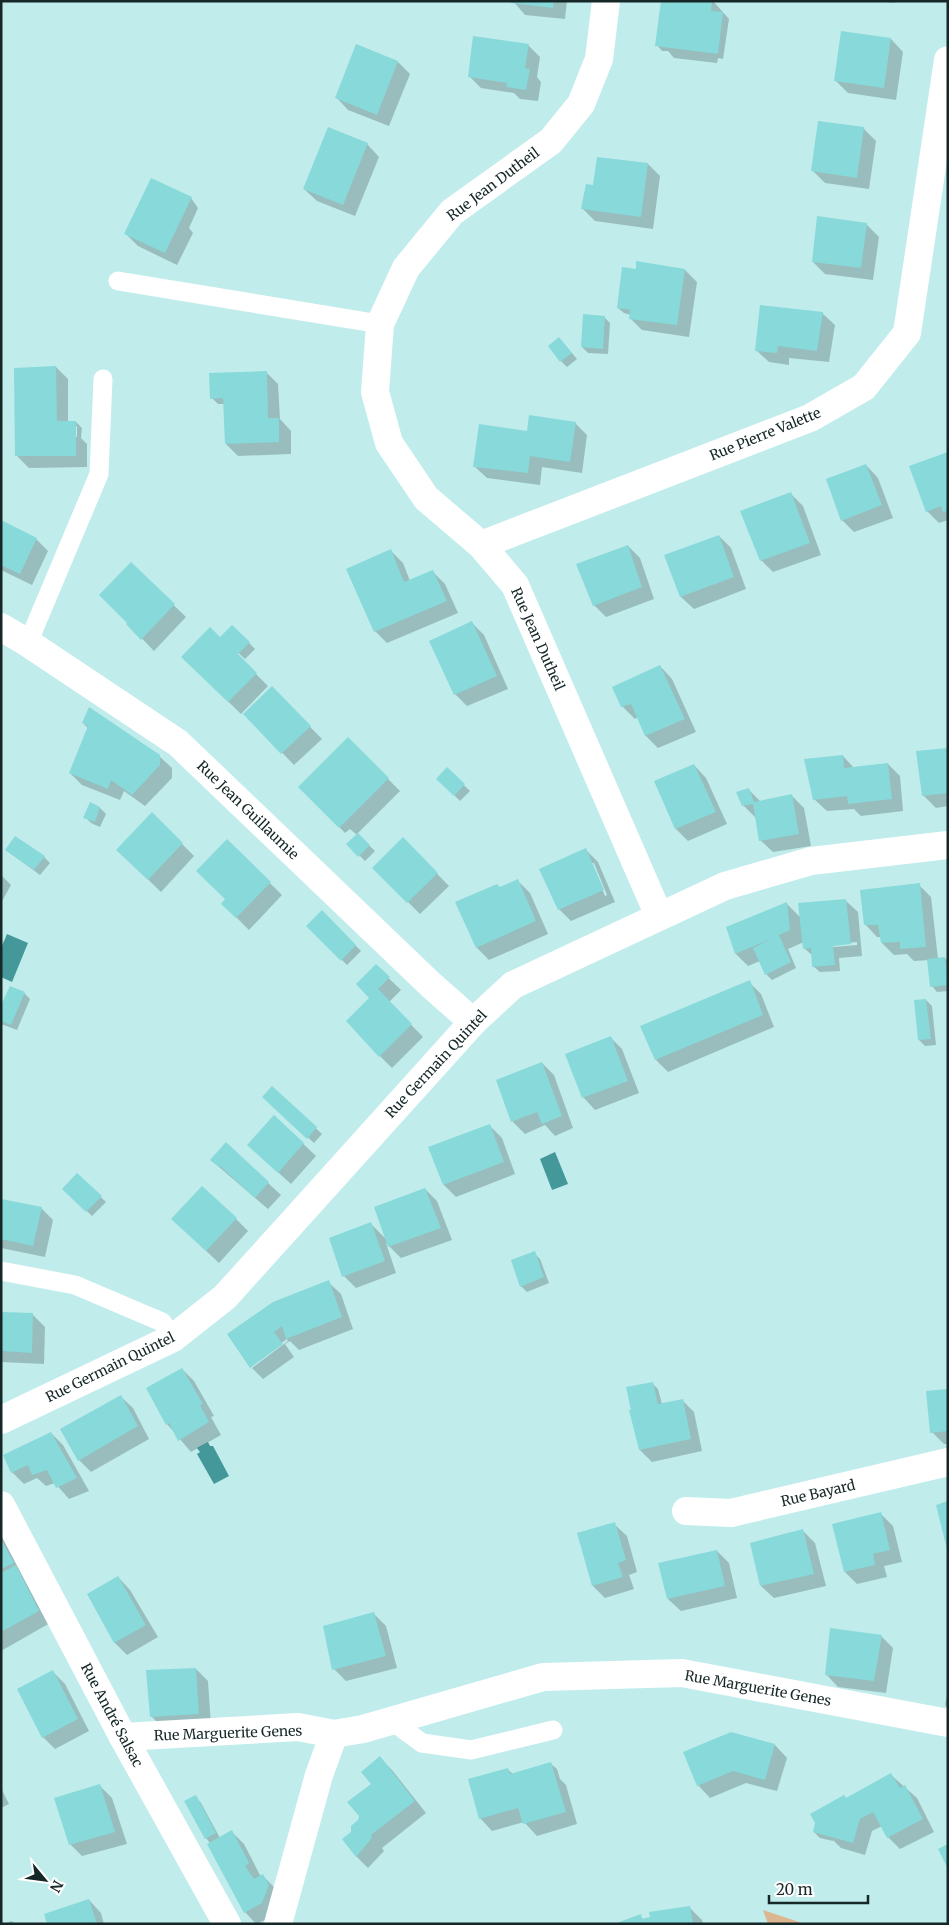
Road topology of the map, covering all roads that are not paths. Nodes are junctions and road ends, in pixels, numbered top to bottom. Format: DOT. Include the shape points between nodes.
graph roads {
  1 [pos="606,1"];
  2 [pos="948,60"];
  3 [pos="118,281"];
  4 [pos="380,324"];
  5 [pos="103,379"];
  6 [pos="481,545"];
  7 [pos="1,627"];
  8 [pos="28,643"];
  9 [pos="948,845"];
  10 [pos="659,916"];
  11 [pos="473,1022"];
  12 [pos="1,1271"];
  13 [pos="173,1338"];
  14 [pos="1,1420"];
  15 [pos="948,1462"];
  16 [pos="1,1505"];
  17 [pos="686,1511"];
  18 [pos="392,1720"];
  19 [pos="948,1723"];
  20 [pos="553,1730"];
  21 [pos="334,1734"];
  22 [pos="123,1737"];
  23 [pos="227,1924"];
  24 [pos="278,1924"];
  1 -- 4 [label="street, Rue Jean Dutheil" via="599,59 581,104 551,141 452,212 406,268"];
  2 -- 6 [label="street, Rue Pierre Valette" via="907,333 864,387 810,418"];
  3 -- 4 [label="lane"];
  4 -- 6 [label="street, Rue Jean Dutheil" via="375,392 389,443 426,498"];
  5 -- 8 [label="lane" via="99,474"];
  6 -- 10 [label="street, Rue Jean Dutheil" via="515,585"];
  7 -- 8 [label="street, Rue Jean Guillaumie"];
  8 -- 11 [label="street, Rue Jean Guillaumie" via="178,743"];
  9 -- 10 [label="street, Rue Germain Quintel" via="811,861 725,886"];
  10 -- 11 [label="street, Rue Germain Quintel" via="513,985"];
  11 -- 13 [label="street, Rue Germain Quintel" via="225,1297"];
  12 -- 13 [label="lane" via="75,1285 162,1322"];
  13 -- 14 [label="street, Rue Germain Quintel"];
  15 -- 17 [label="street, Rue Bayard" via="731,1514"];
  16 -- 22 [label="street, Rue André Salsac"];
  18 -- 19 [label="street, Rue Marguerite Genes" via="543,1677 682,1673"];
  18 -- 20 [label="lane" via="422,1743 471,1750"];
  18 -- 21 [label="street, Rue Marguerite Genes"];
  21 -- 22 [label="street, Rue Marguerite Genes" via="298,1728"];
  21 -- 24 [label="street"];
  22 -- 23 [label="street, Rue André Salsac"];
}
